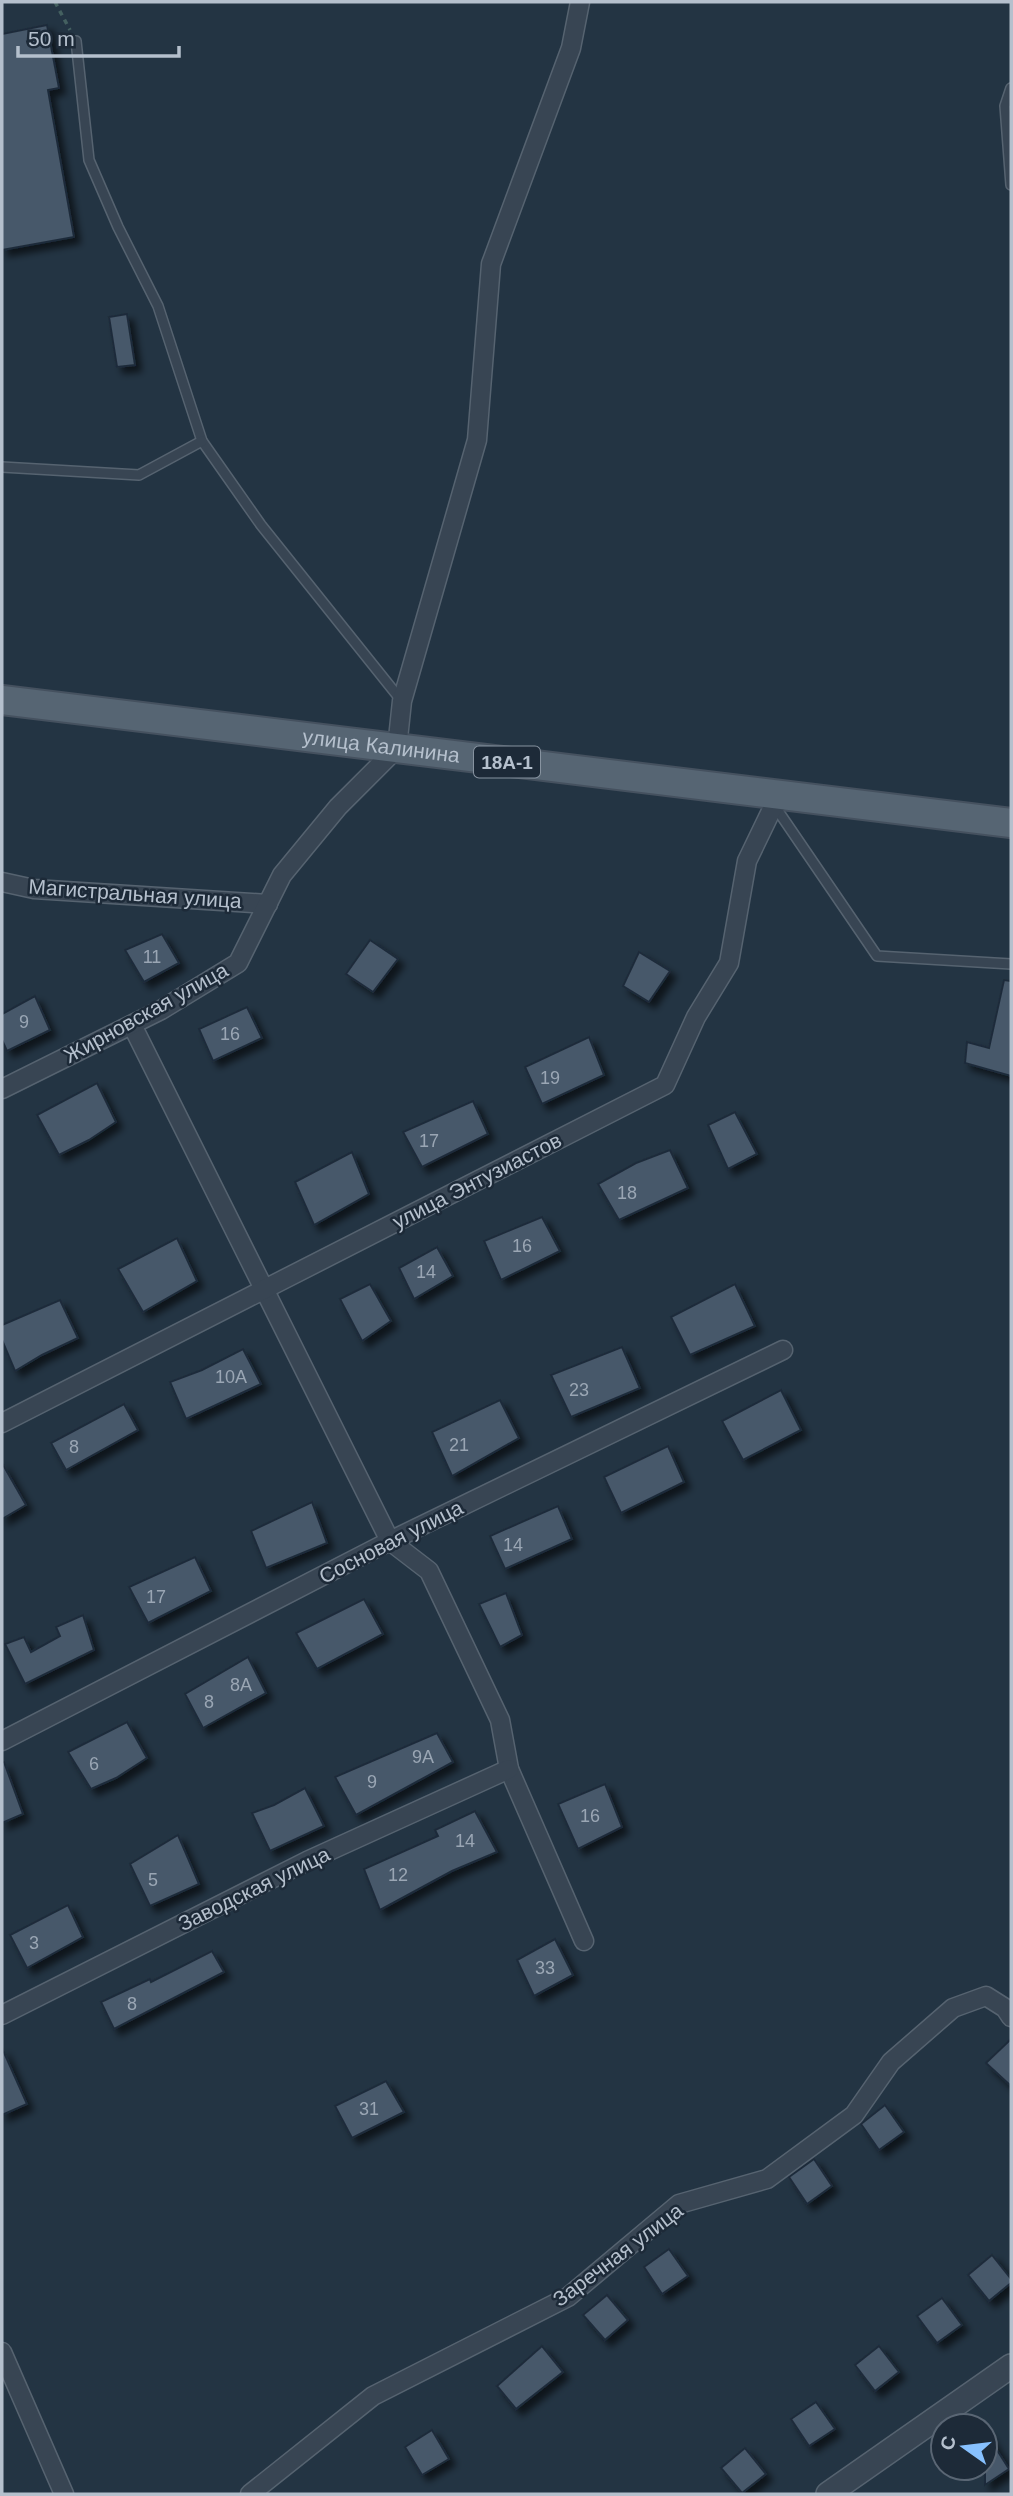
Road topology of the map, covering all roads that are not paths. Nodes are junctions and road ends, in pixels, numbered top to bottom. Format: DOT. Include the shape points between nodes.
graph roads {
  1 [pos="580,2"];
  2 [pos="76,41"];
  3 [pos="1011,88"];
  4 [pos="1011,185"];
  5 [pos="202,442"];
  6 [pos="2,467"];
  7 [pos="2,700"];
  8 [pos="402,701"];
  9 [pos="397,748"];
  10 [pos="782,801"];
  11 [pos="1011,824"];
  12 [pos="2,882"];
  13 [pos="268,904"];
  14 [pos="1011,964"];
  15 [pos="132,1024"];
  16 [pos="2,1089"];
  17 [pos="264,1290"];
  18 [pos="783,1350"];
  19 [pos="2,1423"];
  20 [pos="390,1541"];
  21 [pos="2,1741"];
  22 [pos="509,1769"];
  23 [pos="584,1941"];
  24 [pos="1008,2012"];
  25 [pos="2,2015"];
  26 [pos="2,2352"];
  27 [pos="1011,2366"];
  28 [pos="64,2494"];
  29 [pos="250,2494"];
  30 [pos="828,2494"];
  1 -- 8 [label="street" via="571,48 491,264 477,440"];
  2 -- 5 [label="lane" via="89,160 159,306"];
  3 -- 4 [label="lane" via="1005,106"];
  5 -- 6 [label="lane" via="139,475"];
  5 -- 8 [label="lane" via="261,525"];
  7 -- 9 [label="main road, улица Калинина / 18А-1"];
  8 -- 9 [label="street"];
  9 -- 10 [label="main road, улица Калинина / 18А-1"];
  9 -- 13 [label="street, Жирновская улица" via="338,807 282,875"];
  10 -- 11 [label="main road, улица Калинина / 18А-1"];
  10 -- 14 [label="lane" via="877,956"];
  10 -- 17 [label="street, улица Энтузиастов" via="747,861 729,963 696,1017 665,1085"];
  12 -- 13 [label="street, Магистральная улица" via="34,889"];
  13 -- 15 [label="street, Жирновская улица" via="237,962"];
  15 -- 16 [label="street, Жирновская улица"];
  15 -- 17 [label="street"];
  17 -- 19 [label="street, улица Энтузиастов"];
  17 -- 20 [label="street"];
  18 -- 20 [label="street, Сосновая улица"];
  20 -- 21 [label="street, Сосновая улица"];
  20 -- 22 [label="street" via="429,1571 500,1720"];
  22 -- 23 [label="street"];
  22 -- 25 [label="street, Заводская улица" via="307,1861"];
  24 -- 29 [label="street, Заречная улица" via="986,1996 953,2008 891,2062 854,2115 767,2179 679,2204 568,2297 373,2396"];
  26 -- 28 [label="street"];
  27 -- 30 [label="street"];
}
